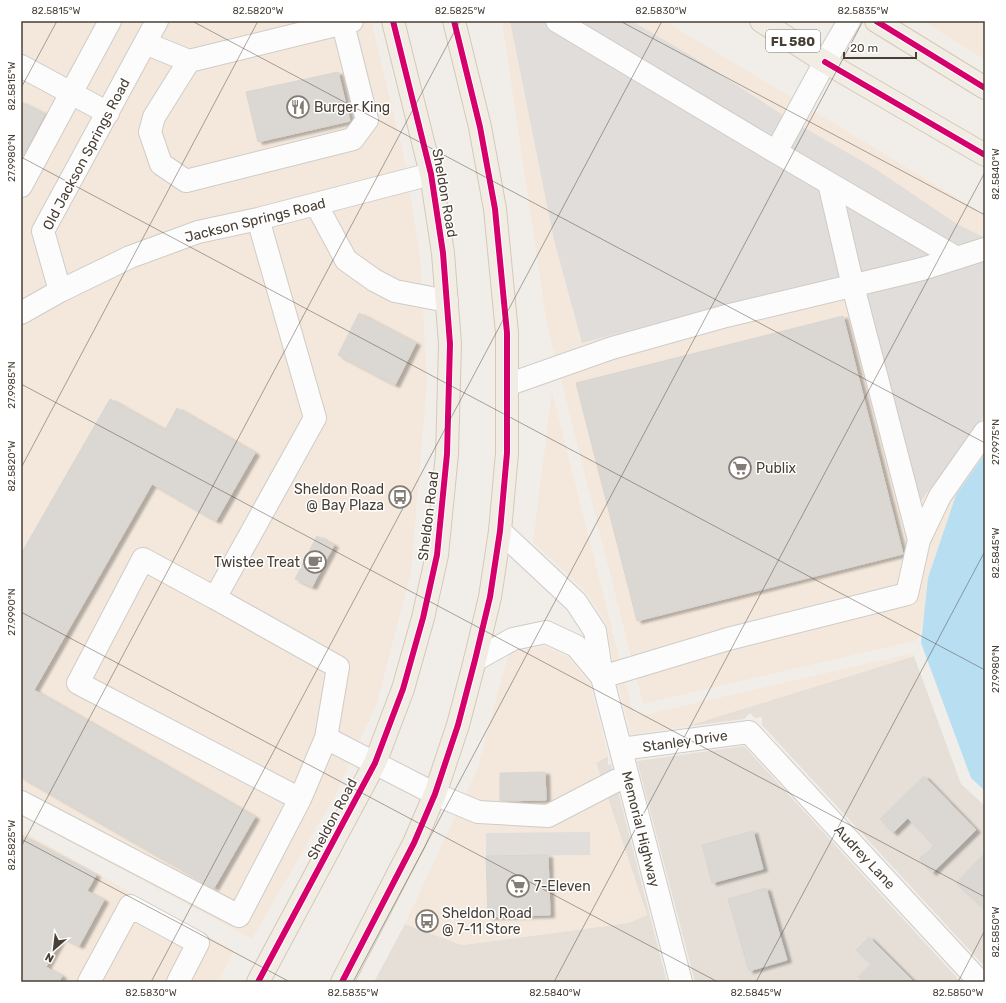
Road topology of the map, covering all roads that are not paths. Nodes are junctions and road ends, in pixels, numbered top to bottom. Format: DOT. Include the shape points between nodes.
graph roads {
  1 [pos="110,21"];
  2 [pos="157,21"];
  3 [pos="393,21"];
  4 [pos="557,21"];
  5 [pos="761,21"];
  6 [pos="849,21"];
  7 [pos="876,21"];
  8 [pos="347,22"];
  9 [pos="454,22"];
  10 [pos="145,43"];
  11 [pos="189,61"];
  12 [pos="825,62"];
  13 [pos="21,66"];
  14 [pos="985,88"];
  15 [pos="71,93"];
  16 [pos="108,113"];
  17 [pos="776,152"];
  18 [pos="985,155"];
  19 [pos="431,174"];
  20 [pos="829,183"];
  21 [pos="21,186"];
  22 [pos="316,204"];
  23 [pos="258,220"];
  24 [pos="985,249"];
  25 [pos="957,258"];
  26 [pos="853,286"];
  27 [pos="60,291"];
  28 [pos="447,301"];
  29 [pos="21,313"];
  30 [pos="507,385"];
  31 [pos="985,432"];
  32 [pos="500,531"];
  33 [pos="919,540"];
  34 [pos="215,598"];
  35 [pos="475,660"];
  36 [pos="602,677"];
  37 [pos="749,732"];
  38 [pos="326,738"];
  39 [pos="621,749"];
  40 [pos="375,763"];
  41 [pos="627,775"];
  42 [pos="435,794"];
  43 [pos="300,799"];
  44 [pos="21,802"];
  45 [pos="89,982"];
  46 [pos="178,982"];
  47 [pos="258,982"];
  48 [pos="342,982"];
  49 [pos="681,982"];
  50 [pos="980,982"];
  1 -- 15 [label="street"];
  2 -- 10 [label="street, Old Jackson Springs Road"];
  3 -- 19 [label="main road, Sheldon Road"];
  4 -- 17 [label="street"];
  5 -- 12 [label="main road, FL 580"];
  6 -- 12 [label="street"];
  7 -- 14 [label="main road"];
  8 -- 11 [label="street"];
  8 -- 11 [label="street" via="367,120 353,139 186,181 161,164 150,132 154,117"];
  9 -- 30 [label="main road" via="480,127 495,209 507,333"];
  10 -- 11 [label="street"];
  10 -- 16 [label="street, Old Jackson Springs Road"];
  12 -- 17 [label="street"];
  12 -- 18 [label="main road, FL 580"];
  13 -- 15 [label="street"];
  15 -- 16 [label="street"];
  15 -- 21 [label="street"];
  16 -- 27 [label="street, Old Jackson Springs Road" via="42,231"];
  17 -- 20 [label="street"];
  19 -- 22 [label="street, Jackson Springs Road"];
  19 -- 28 [label="main road, Sheldon Road" via="443,253"];
  20 -- 25 [label="street"];
  20 -- 26 [label="street"];
  22 -- 23 [label="street, Jackson Springs Road"];
  22 -- 28 [label="street" via="346,260 395,291"];
  23 -- 27 [label="street, Jackson Springs Road" via="198,232 130,257"];
  23 -- 34 [label="street" via="315,418"];
  24 -- 25 [label="street"];
  25 -- 26 [label="street"];
  26 -- 30 [label="street" via="726,316 612,348"];
  26 -- 33 [label="street"];
  27 -- 29 [label="street, Jackson Springs Road"];
  28 -- 40 [label="main road, Sheldon Road" via="450,344 447,454 437,555 403,689"];
  30 -- 32 [label="main road" via="507,453"];
  31 -- 33 [label="street" via="940,496"];
  32 -- 35 [label="main road" via="490,597"];
  32 -- 36 [label="street, Memorial Highway" via="576,602 595,631"];
  33 -- 36 [label="street" via="907,594 728,639"];
  34 -- 38 [label="street" via="338,667"];
  34 -- 43 [label="street" via="143,559 78,683"];
  35 -- 36 [label="street, Memorial Highway" via="513,639 546,632 576,646"];
  35 -- 42 [label="main road" via="458,725"];
  36 -- 39 [label="street, Memorial Highway"];
  37 -- 39 [label="street, Stanley Drive"];
  37 -- 50 [label="street, Audrey Lane"];
  38 -- 40 [label="street"];
  38 -- 43 [label="street"];
  39 -- 41 [label="street, Memorial Highway"];
  40 -- 42 [label="street"];
  40 -- 47 [label="main road, Sheldon Road"];
  41 -- 42 [label="street" via="548,816 478,812"];
  41 -- 49 [label="street, Memorial Highway"];
  42 -- 48 [label="main road" via="414,843"];
  43 -- 44 [label="street" via="239,916"];
  45 -- 46 [label="street" via="130,906 198,943"];
}
